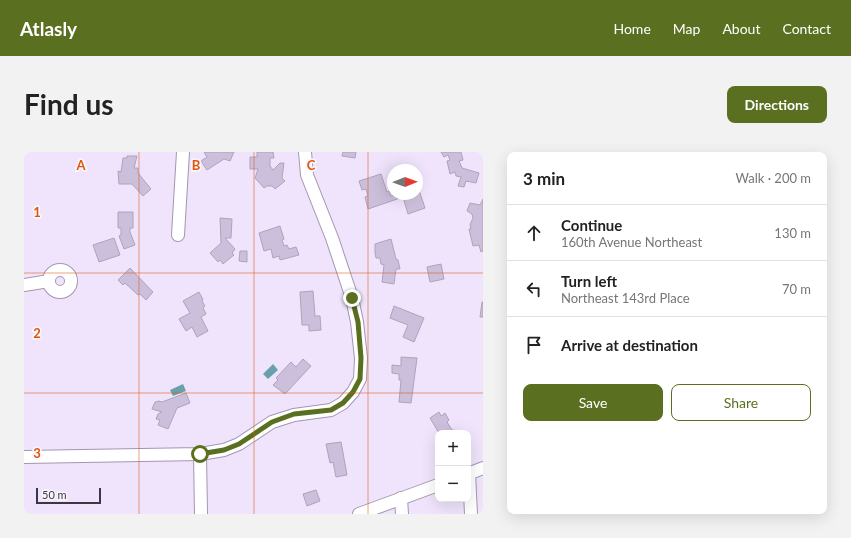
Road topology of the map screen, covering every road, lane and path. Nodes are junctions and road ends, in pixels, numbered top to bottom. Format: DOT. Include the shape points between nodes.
graph roads {
  1 [pos="182,152"];
  2 [pos="305,152"];
  3 [pos="178,235"];
  4 [pos="49,281"];
  5 [pos="24,285"];
  6 [pos="200,454"];
  7 [pos="24,457"];
  8 [pos="483,468"];
  9 [pos="471,472"];
  10 [pos="435,486"];
  11 [pos="402,498"];
  12 [pos="470,502"];
  13 [pos="201,514"];
  14 [pos="359,514"];
  15 [pos="402,514"];
  16 [pos="471,514"];
  1 -- 3 [label="street"];
  2 -- 6 [label="street" via="307,175 332,238 358,322 360,379 343,403 331,410 294,414 272,422 239,444 224,450"];
  4 -- 5 [label="street"];
  6 -- 7 [label="street"];
  6 -- 13 [label="street"];
  8 -- 9 [label="street"];
  10 -- 11 [label="street"];
  11 -- 14 [label="street"];
  11 -- 15 [label="street"];
  12 -- 16 [label="street"];
}
